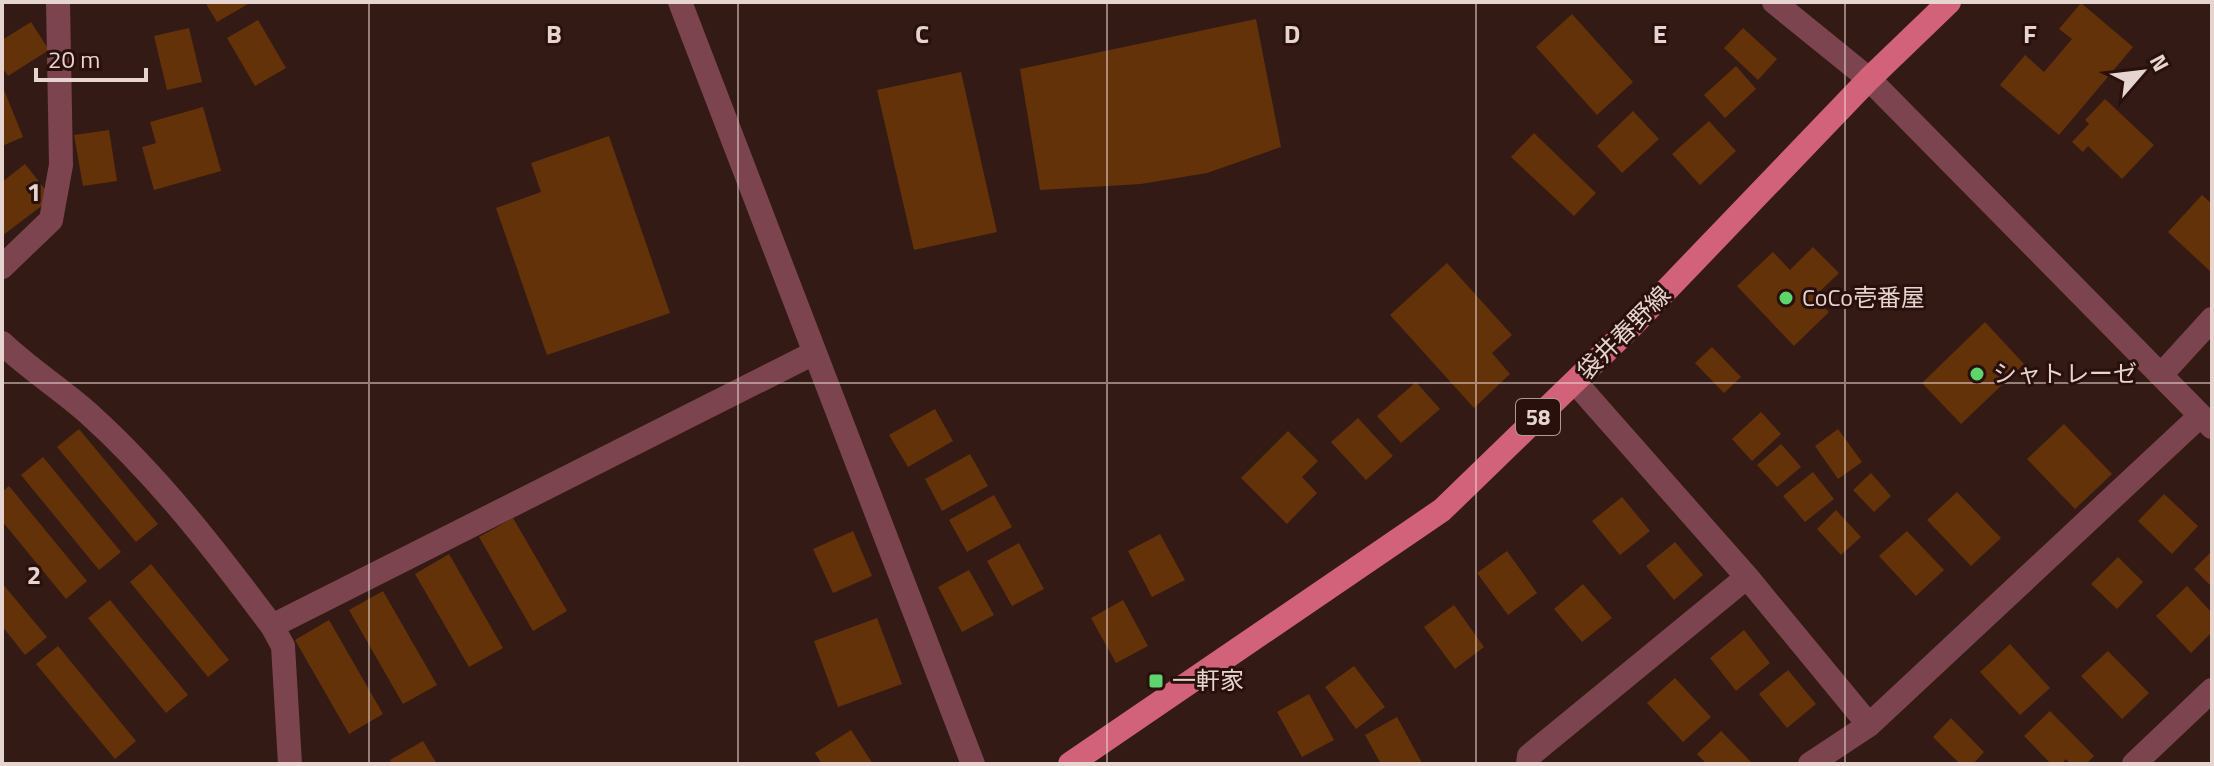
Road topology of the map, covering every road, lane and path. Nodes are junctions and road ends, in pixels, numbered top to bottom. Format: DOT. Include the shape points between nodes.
graph roads {
  1 [pos="58,2"];
  2 [pos="680,2"];
  3 [pos="1774,2"];
  4 [pos="1949,2"];
  5 [pos="1869,79"];
  6 [pos="2,267"];
  7 [pos="2212,319"];
  8 [pos="2,343"];
  9 [pos="814,353"];
  10 [pos="2161,375"];
  11 [pos="1575,382"];
  12 [pos="2206,422"];
  13 [pos="1747,577"];
  14 [pos="272,626"];
  15 [pos="2212,690"];
  16 [pos="1869,725"];
  17 [pos="290,764"];
  18 [pos="973,764"];
  19 [pos="1070,764"];
  20 [pos="1528,764"];
  21 [pos="1810,764"];
  22 [pos="2134,764"];
  1 -- 6 [label="street" via="61,165 51,220"];
  2 -- 9 [label="street"];
  3 -- 5 [label="street"];
  4 -- 5 [label="main road, 袋井春野線 / 58"];
  5 -- 10 [label="street"];
  5 -- 11 [label="main road, 袋井春野線 / 58"];
  7 -- 10 [label="street"];
  8 -- 14 [label="street" via="86,411 151,474"];
  9 -- 14 [label="street"];
  9 -- 18 [label="street"];
  10 -- 12 [label="street"];
  11 -- 13 [label="street"];
  11 -- 19 [label="main road, 袋井春野線 / 58" via="1442,510"];
  12 -- 16 [label="street"];
  13 -- 16 [label="street"];
  13 -- 20 [label="street" via="1529,756"];
  14 -- 17 [label="street" via="283,646"];
  15 -- 22 [label="street"];
  16 -- 21 [label="street"];
}
